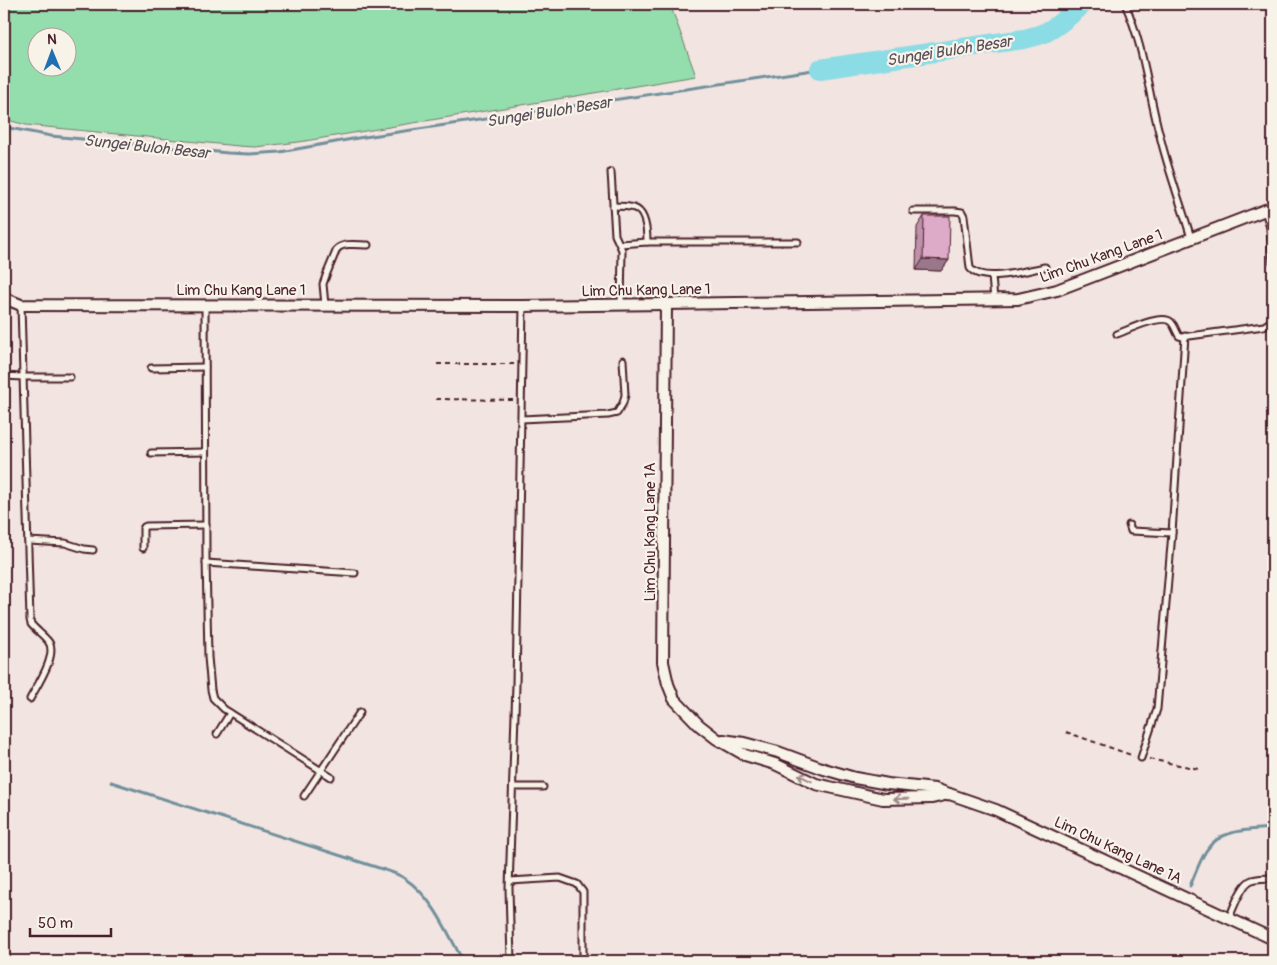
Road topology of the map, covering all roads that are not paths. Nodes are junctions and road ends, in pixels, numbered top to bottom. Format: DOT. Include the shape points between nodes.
graph roads {
  1 [pos="1125,4"];
  2 [pos="611,172"];
  3 [pos="613,206"];
  4 [pos="1269,209"];
  5 [pos="913,211"];
  6 [pos="1191,238"];
  7 [pos="647,242"];
  8 [pos="798,242"];
  9 [pos="620,244"];
  10 [pos="368,245"];
  11 [pos="1273,262"];
  12 [pos="1045,267"];
  13 [pos="992,276"];
  14 [pos="4,298"];
  15 [pos="994,300"];
  16 [pos="666,304"];
  17 [pos="22,305"];
  18 [pos="204,305"];
  19 [pos="325,305"];
  20 [pos="621,305"];
  21 [pos="523,306"];
  22 [pos="1273,317"];
  23 [pos="1118,334"];
  24 [pos="1186,336"];
  25 [pos="623,360"];
  26 [pos="205,366"];
  27 [pos="151,368"];
  28 [pos="4,376"];
  29 [pos="70,377"];
  30 [pos="23,378"];
  31 [pos="521,419"];
  32 [pos="206,452"];
  33 [pos="151,453"];
  34 [pos="206,525"];
  35 [pos="1129,525"];
  36 [pos="1172,533"];
  37 [pos="28,541"];
  38 [pos="143,548"];
  39 [pos="93,550"];
  40 [pos="206,563"];
  41 [pos="355,572"];
  42 [pos="30,699"];
  43 [pos="230,712"];
  44 [pos="360,712"];
  45 [pos="217,734"];
  46 [pos="717,739"];
  47 [pos="1141,758"];
  48 [pos="321,771"];
  49 [pos="331,777"];
  50 [pos="512,787"];
  51 [pos="544,787"];
  52 [pos="949,794"];
  53 [pos="304,796"];
  54 [pos="1273,878"];
  55 [pos="510,881"];
  56 [pos="1229,918"];
  57 [pos="1273,939"];
  58 [pos="511,961"];
  59 [pos="583,961"];
  1 -- 6 [label="lane" via="1143,57 1160,136"];
  2 -- 3 [label="lane"];
  3 -- 7 [label="lane" via="634,208 640,213"];
  3 -- 9 [label="lane" via="615,235"];
  4 -- 6 [label="street, Lim Chu Kang Lane 1"];
  4 -- 11 [label="lane"];
  5 -- 13 [label="lane" via="962,212 970,268 981,275"];
  6 -- 15 [label="street, Lim Chu Kang Lane 1" via="1057,290 1018,299"];
  7 -- 8 [label="lane"];
  7 -- 9 [label="lane"];
  9 -- 20 [label="lane"];
  10 -- 19 [label="lane" via="345,245 337,249 323,284"];
  12 -- 13 [label="lane"];
  13 -- 15 [label="lane"];
  14 -- 17 [label="street, Lim Chu Kang Lane 1"];
  15 -- 16 [label="street, Lim Chu Kang Lane 1"];
  16 -- 20 [label="street, Lim Chu Kang Lane 1"];
  16 -- 46 [label="street, Lim Chu Kang Lane 1A" via="663,662 674,699 698,725"];
  17 -- 18 [label="street, Lim Chu Kang Lane 1"];
  17 -- 30 [label="lane"];
  18 -- 19 [label="street, Lim Chu Kang Lane 1"];
  18 -- 26 [label="lane"];
  19 -- 21 [label="street, Lim Chu Kang Lane 1"];
  20 -- 21 [label="street, Lim Chu Kang Lane 1"];
  21 -- 31 [label="lane"];
  22 -- 24 [label="lane" via="1264,326"];
  23 -- 24 [label="lane" via="1155,320 1167,319 1179,336"];
  24 -- 36 [label="lane"];
  25 -- 31 [label="lane" via="625,395 617,413"];
  26 -- 27 [label="lane"];
  26 -- 32 [label="lane"];
  28 -- 30 [label="lane"];
  29 -- 30 [label="lane"];
  30 -- 37 [label="lane"];
  31 -- 50 [label="lane"];
  32 -- 33 [label="lane"];
  32 -- 34 [label="lane"];
  34 -- 38 [label="lane" via="146,526 143,529"];
  34 -- 40 [label="lane"];
  35 -- 36 [label="lane" via="1131,531"];
  36 -- 47 [label="lane" via="1157,709"];
  37 -- 39 [label="lane" via="65,543"];
  37 -- 42 [label="lane" via="31,624 49,642 52,652"];
  40 -- 41 [label="lane"];
  40 -- 43 [label="lane" via="211,690 213,698"];
  43 -- 45 [label="lane"];
  43 -- 48 [label="lane"];
  44 -- 48 [label="lane"];
  46 -- 52 [label="street, Lim Chu Kang Lane 1A" via="778,752 855,778 935,789"];
  52 -- 46 [label="street, Lim Chu Kang Lane 1A, one-way" via="932,798 883,799 816,784 775,764 744,755"];
  48 -- 49 [label="lane"];
  48 -- 53 [label="lane"];
  50 -- 51 [label="lane"];
  50 -- 55 [label="lane"];
  52 -- 56 [label="street, Lim Chu Kang Lane 1A" via="996,810"];
  54 -- 56 [label="lane" via="1247,883"];
  55 -- 58 [label="lane"];
  55 -- 59 [label="lane" via="560,878 577,884 584,892"];
  56 -- 57 [label="street, Lim Chu Kang Lane 1A"];
}
